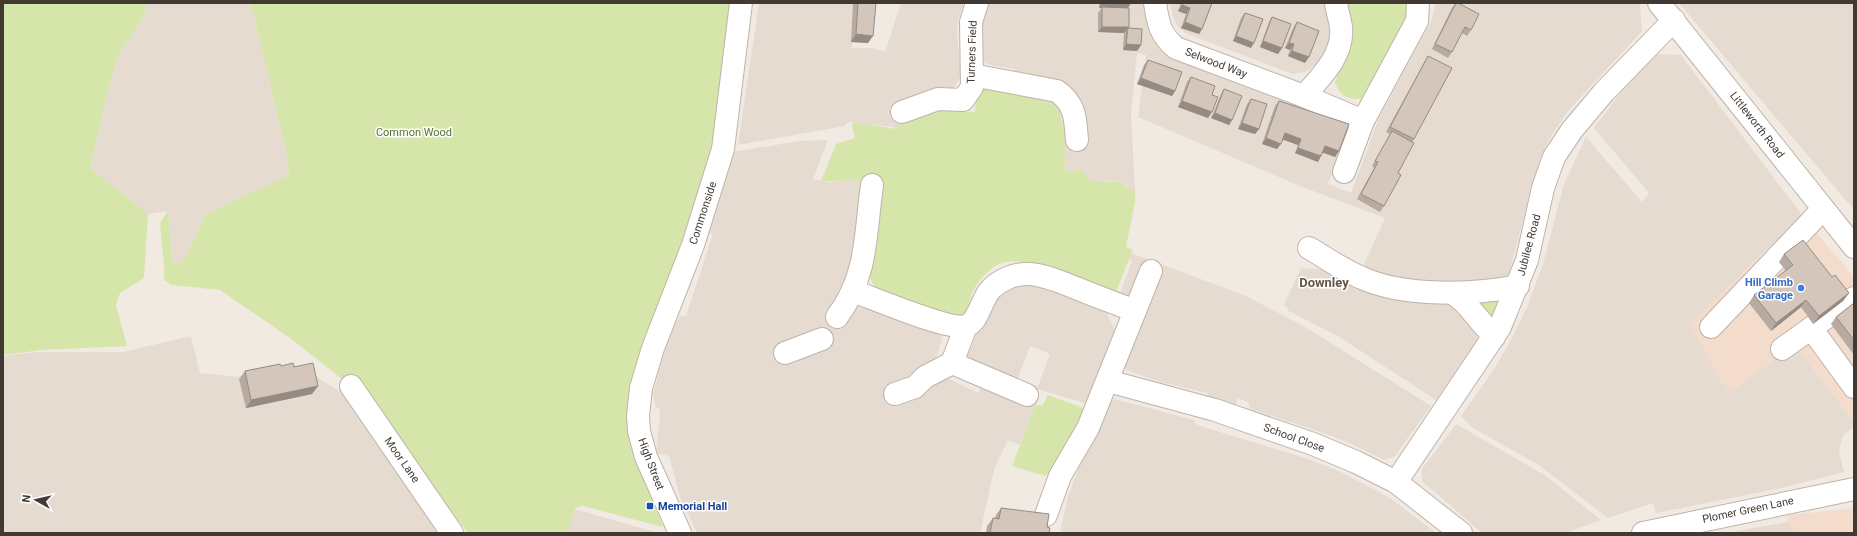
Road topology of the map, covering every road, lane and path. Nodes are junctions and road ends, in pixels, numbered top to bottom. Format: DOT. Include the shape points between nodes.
graph roads {
  1 [pos="741,3"];
  2 [pos="977,3"];
  3 [pos="1155,3"];
  4 [pos="1336,3"];
  5 [pos="1418,3"];
  6 [pos="1659,3"];
  7 [pos="1674,20"];
  8 [pos="972,75"];
  9 [pos="1304,96"];
  10 [pos="902,112"];
  11 [pos="1363,121"];
  12 [pos="1077,140"];
  13 [pos="1344,172"];
  14 [pos="872,185"];
  15 [pos="1823,208"];
  16 [pos="1854,247"];
  17 [pos="1309,248"];
  18 [pos="1151,271"];
  19 [pos="1518,286"];
  20 [pos="853,291"];
  21 [pos="1453,293"];
  22 [pos="1854,298"];
  23 [pos="1135,311"];
  24 [pos="838,315"];
  25 [pos="966,326"];
  26 [pos="1711,327"];
  27 [pos="1811,328"];
  28 [pos="1494,337"];
  29 [pos="822,339"];
  30 [pos="1782,349"];
  31 [pos="785,353"];
  32 [pos="952,363"];
  33 [pos="1108,381"];
  34 [pos="351,386"];
  35 [pos="1854,387"];
  36 [pos="895,394"];
  37 [pos="1027,395"];
  38 [pos="638,416"];
  39 [pos="1396,482"];
  40 [pos="1854,489"];
  41 [pos="1046,515"];
  42 [pos="452,533"];
  43 [pos="680,533"];
  44 [pos="1461,533"];
  45 [pos="1643,533"];
  1 -- 38 [label="street, Commonside" via="722,149 693,245 653,348 641,388"];
  2 -- 8 [label="street, Turners Field" via="971,22"];
  3 -- 9 [label="street, Selwood Way" via="1158,23 1166,40 1176,48"];
  4 -- 9 [label="street" via="1341,29 1338,49 1329,68"];
  5 -- 11 [label="street" via="1417,21"];
  6 -- 7 [label="street, Littleworth Road"];
  7 -- 15 [label="street, Littleworth Road"];
  7 -- 19 [label="street, Jubilee Road" via="1604,92 1572,130 1554,157 1543,188 1527,260"];
  8 -- 10 [label="street, Turners Field" via="972,87 963,100 938,99"];
  8 -- 12 [label="street" via="1057,91 1067,99 1074,112"];
  9 -- 11 [label="street, Selwood Way"];
  11 -- 13 [label="street"];
  14 -- 20 [label="street" via="862,263"];
  15 -- 16 [label="street, Littleworth Road"];
  15 -- 26 [label="street"];
  17 -- 21 [label="street" via="1362,278 1380,285"];
  18 -- 23 [label="street"];
  19 -- 21 [label="street" via="1495,291"];
  19 -- 28 [label="street, Jubilee Road"];
  20 -- 24 [label="street"];
  20 -- 25 [label="street" via="944,324"];
  21 -- 28 [label="street"];
  22 -- 27 [label="street"];
  23 -- 25 [label="street" via="1055,280 1029,274 1001,281 990,290 973,322"];
  23 -- 33 [label="street"];
  25 -- 32 [label="street"];
  27 -- 30 [label="street"];
  27 -- 35 [label="street"];
  28 -- 39 [label="street, Jubilee Road"];
  29 -- 31 [label="street"];
  32 -- 36 [label="street" via="925,377 915,387"];
  32 -- 37 [label="street"];
  33 -- 39 [label="street, School Close" via="1215,410 1313,444"];
  33 -- 41 [label="street" via="1088,428 1060,476"];
  34 -- 42 [label="street, Moor Lane"];
  38 -- 43 [label="street, High Street" via="646,457"];
  39 -- 44 [label="street, School Close"];
  40 -- 45 [label="street, Plomer Green Lane"];
}
